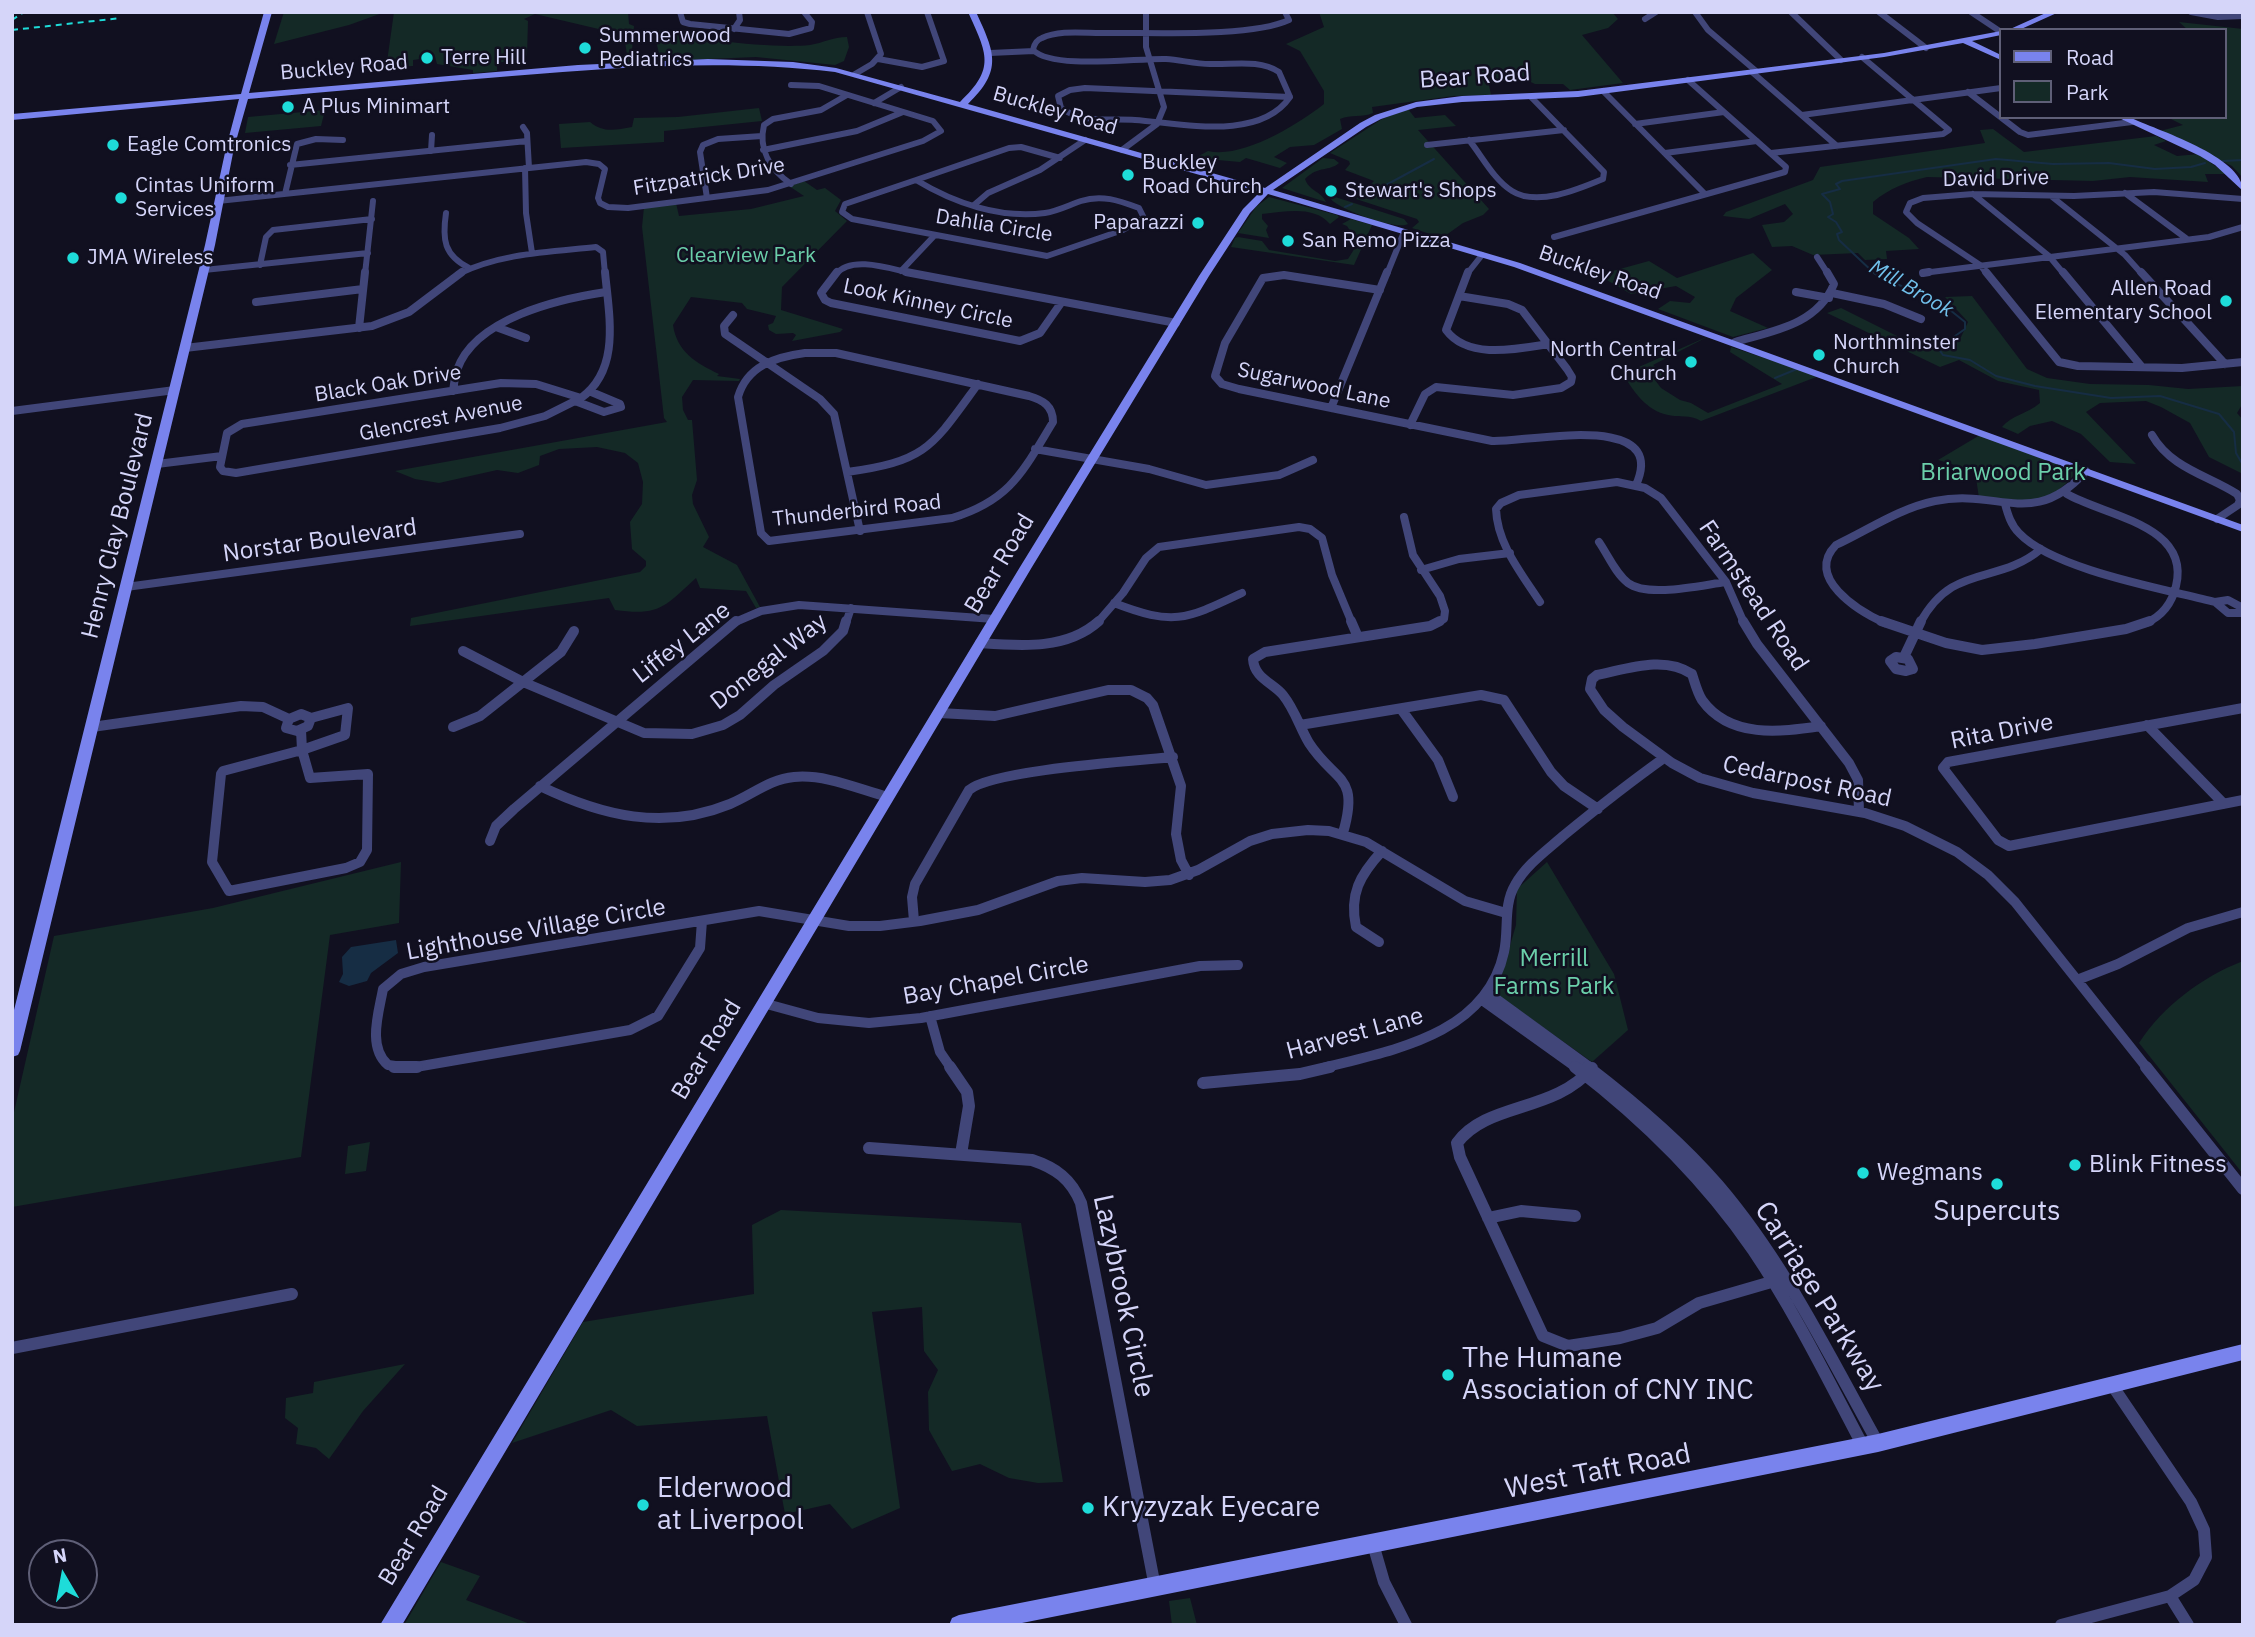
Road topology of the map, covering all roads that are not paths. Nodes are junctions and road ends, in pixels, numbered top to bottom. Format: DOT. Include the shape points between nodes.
graph roads {
  1 [pos="268,12"];
  2 [pos="680,12"];
  3 [pos="739,12"];
  4 [pos="804,12"];
  5 [pos="867,12"];
  6 [pos="927,12"];
  7 [pos="972,12"];
  8 [pos="1146,12"];
  9 [pos="1285,12"];
  10 [pos="1656,12"];
  11 [pos="1695,12"];
  12 [pos="1790,12"];
  13 [pos="1878,12"];
  14 [pos="1971,12"];
  15 [pos="2055,12"];
  16 [pos="2191,12"];
  17 [pos="2243,16"];
  18 [pos="1645,19"];
  19 [pos="2017,28"];
  20 [pos="734,29"];
  21 [pos="1146,32"];
  22 [pos="2000,32"];
  23 [pos="2000,33"];
  24 [pos="1966,41"];
  25 [pos="1926,48"];
  26 [pos="1034,51"];
  27 [pos="990,53"];
  28 [pos="1862,57"];
  29 [pos="2000,58"];
  30 [pos="878,59"];
  31 [pos="1150,60"];
  32 [pos="1840,60"];
  33 [pos="1754,71"];
  34 [pos="855,74"];
  35 [pos="1688,80"];
  36 [pos="791,85"];
  37 [pos="901,87"];
  38 [pos="2000,88"];
  39 [pos="1602,91"];
  40 [pos="1160,92"];
  41 [pos="1968,92"];
  42 [pos="847,95"];
  43 [pos="244,96"];
  44 [pos="1290,97"];
  45 [pos="1531,97"];
  46 [pos="1916,100"];
  47 [pos="874,103"];
  48 [pos="962,105"];
  49 [pos="903,112"];
  50 [pos="1724,112"];
  51 [pos="1802,115"];
  52 [pos="12,117"];
  53 [pos="2000,117"];
  54 [pos="2003,119"];
  55 [pos="2126,119"];
  56 [pos="1158,122"];
  57 [pos="2132,122"];
  58 [pos="1635,124"];
  59 [pos="523,127"];
  60 [pos="1564,130"];
  61 [pos="432,135"];
  62 [pos="762,136"];
  63 [pos="343,140"];
  64 [pos="1085,140"];
  65 [pos="1469,140"];
  66 [pos="527,141"];
  67 [pos="1757,141"];
  68 [pos="1427,145"];
  69 [pos="1837,146"];
  70 [pos="431,150"];
  71 [pos="764,150"];
  72 [pos="1122,150"];
  73 [pos="1665,153"];
  74 [pos="1771,153"];
  75 [pos="1060,158"];
  76 [pos="290,165"];
  77 [pos="527,168"];
  78 [pos="914,179"];
  79 [pos="791,184"];
  80 [pos="2243,188"];
  81 [pos="1267,191"];
  82 [pos="2125,193"];
  83 [pos="285,194"];
  84 [pos="1705,194"];
  85 [pos="1973,194"];
  86 [pos="2051,196"];
  87 [pos="707,198"];
  88 [pos="2243,199"];
  89 [pos="218,201"];
  90 [pos="373,201"];
  91 [pos="974,205"];
  92 [pos="446,213"];
  93 [pos="372,219"];
  94 [pos="2243,227"];
  95 [pos="1404,232"];
  96 [pos="935,235"];
  97 [pos="1554,237"];
  98 [pos="2187,240"];
  99 [pos="2118,248"];
  100 [pos="368,253"];
  101 [pos="532,253"];
  102 [pos="1482,255"];
  103 [pos="2049,256"];
  104 [pos="1816,257"];
  105 [pos="260,265"];
  106 [pos="1980,265"];
  107 [pos="469,268"];
  108 [pos="204,271"];
  109 [pos="901,271"];
  110 [pos="1923,273"];
  111 [pos="363,289"];
  112 [pos="1380,290"];
  113 [pos="606,292"];
  114 [pos="1796,292"];
  115 [pos="1830,295"];
  116 [pos="1459,296"];
  117 [pos="256,302"];
  118 [pos="1061,303"];
  119 [pos="733,315"];
  120 [pos="1920,319"];
  121 [pos="1176,323"];
  122 [pos="496,327"];
  123 [pos="359,328"];
  124 [pos="526,338"];
  125 [pos="1735,342"];
  126 [pos="1549,344"];
  127 [pos="185,348"];
  128 [pos="2243,362"];
  129 [pos="766,363"];
  130 [pos="2225,365"];
  131 [pos="2143,367"];
  132 [pos="978,384"];
  133 [pos="175,390"];
  134 [pos="453,391"];
  135 [pos="589,391"];
  136 [pos="578,399"];
  137 [pos="1331,408"];
  138 [pos="12,411"];
  139 [pos="1410,425"];
  140 [pos="2152,435"];
  141 [pos="1035,449"];
  142 [pos="222,456"];
  143 [pos="1094,458"];
  144 [pos="1313,460"];
  145 [pos="157,464"];
  146 [pos="2086,471"];
  147 [pos="847,472"];
  148 [pos="1636,485"];
  149 [pos="2067,494"];
  150 [pos="2005,504"];
  151 [pos="1404,517"];
  152 [pos="2217,519"];
  153 [pos="2243,529"];
  154 [pos="860,531"];
  155 [pos="520,534"];
  156 [pos="1599,542"];
  157 [pos="2041,549"];
  158 [pos="1510,553"];
  159 [pos="1421,570"];
  160 [pos="1726,582"];
  161 [pos="126,587"];
  162 [pos="2173,590"];
  163 [pos="1242,593"];
  164 [pos="1540,602"];
  165 [pos="1114,603"];
  166 [pos="851,608"];
  167 [pos="2243,610"];
  168 [pos="994,619"];
  169 [pos="575,631"];
  170 [pos="1916,634"];
  171 [pos="1358,637"];
  172 [pos="980,643"];
  173 [pos="463,651"];
  174 [pos="1904,657"];
  175 [pos="523,682"];
  176 [pos="2243,708"];
  177 [pos="1401,709"];
  178 [pos="939,713"];
  179 [pos="311,718"];
  180 [pos="289,719"];
  181 [pos="615,722"];
  182 [pos="1300,725"];
  183 [pos="2147,725"];
  184 [pos="1821,726"];
  185 [pos="92,727"];
  186 [pos="453,727"];
  187 [pos="301,730"];
  188 [pos="303,750"];
  189 [pos="1172,757"];
  190 [pos="1664,758"];
  191 [pos="540,786"];
  192 [pos="888,797"];
  193 [pos="1453,797"];
  194 [pos="2243,800"];
  195 [pos="2224,804"];
  196 [pos="1598,809"];
  197 [pos="1859,812"];
  198 [pos="1343,834"];
  199 [pos="490,841"];
  200 [pos="1382,851"];
  201 [pos="1189,875"];
  202 [pos="2243,912"];
  203 [pos="1506,913"];
  204 [pos="813,919"];
  205 [pos="702,921"];
  206 [pos="914,921"];
  207 [pos="1379,942"];
  208 [pos="1238,965"];
  209 [pos="2077,980"];
  210 [pos="1485,996"];
  211 [pos="763,1003"];
  212 [pos="930,1016"];
  213 [pos="12,1051"];
  214 [pos="1589,1072"];
  215 [pos="1203,1083"];
  216 [pos="869,1148"];
  217 [pos="961,1154"];
  218 [pos="2243,1189"];
  219 [pos="1575,1216"];
  220 [pos="1488,1219"];
  221 [pos="1779,1280"];
  222 [pos="292,1294"];
  223 [pos="12,1348"];
  224 [pos="2243,1352"];
  225 [pos="2112,1385"];
  226 [pos="1871,1445"];
  227 [pos="1373,1544"];
  228 [pos="1156,1587"];
  229 [pos="2170,1596"];
  230 [pos="390,1625"];
  231 [pos="959,1625"];
  232 [pos="1406,1625"];
  233 [pos="2061,1625"];
  234 [pos="2188,1625"];
  1 -- 43 [label="main road, Henry Clay Boulevard"];
  2 -- 20 [label="street" via="686,24"];
  3 -- 20 [label="street"];
  4 -- 20 [label="street" via="813,26 802,32"];
  5 -- 30 [label="street" via="881,50"];
  6 -- 30 [label="street" via="944,61 922,66"];
  7 -- 27 [label="main road"];
  8 -- 21 [label="street"];
  9 -- 21 [label="street" via="1287,23 1274,27"];
  10 -- 18 [label="street"];
  11 -- 33 [label="street" via="1708,30"];
  12 -- 32 [label="street"];
  13 -- 25 [label="street"];
  14 -- 22 [label="street"];
  15 -- 19 [label="main road"];
  16 -- 17 [label="street"];
  21 -- 26 [label="street" via="1054,34 1036,41"];
  21 -- 31 [label="street"];
  23 -- 24 [label="main road, Bear Road"];
  24 -- 25 [label="main road, Bear Road"];
  24 -- 29 [label="main road"];
  25 -- 28 [label="main road, Bear Road"];
  26 -- 27 [label="street"];
  26 -- 31 [label="street" via="1050,60"];
  27 -- 48 [label="main road" via="988,78"];
  28 -- 32 [label="main road, Bear Road"];
  28 -- 46 [label="street"];
  30 -- 34 [label="street"];
  31 -- 40 [label="street"];
  31 -- 44 [label="street" via="1271,67 1279,72"];
  32 -- 33 [label="main road, Bear Road"];
  33 -- 35 [label="main road, Bear Road"];
  33 -- 51 [label="street"];
  34 -- 37 [label="main road, Buckley Road"];
  34 -- 43 [label="main road, Buckley Road" via="787,63 717,62"];
  35 -- 39 [label="main road, Bear Road"];
  35 -- 50 [label="street"];
  36 -- 42 [label="street, Fitzpatrick Drive" via="813,85"];
  37 -- 47 [label="street"];
  37 -- 48 [label="main road, Buckley Road"];
  38 -- 41 [label="street"];
  39 -- 45 [label="main road, Bear Road"];
  39 -- 58 [label="street"];
  40 -- 44 [label="street"];
  40 -- 56 [label="street" via="1164,107"];
  40 -- 56 [label="street" via="1078,89 1057,99 1061,108 1074,114"];
  41 -- 46 [label="street"];
  41 -- 53 [label="street"];
  42 -- 47 [label="street, Fitzpatrick Drive"];
  42 -- 62 [label="street" via="821,110 773,119 764,125"];
  43 -- 52 [label="main road, Buckley Road"];
  43 -- 89 [label="main road, Henry Clay Boulevard"];
  44 -- 56 [label="street" via="1285,104 1239,126 1201,129"];
  45 -- 60 [label="street"];
  45 -- 81 [label="main road, Bear Road" via="1447,100 1394,111 1363,125"];
  46 -- 51 [label="street"];
  46 -- 69 [label="street" via="1949,130"];
  47 -- 49 [label="street, Fitzpatrick Drive"];
  48 -- 64 [label="main road, Buckley Road"];
  49 -- 71 [label="street" via="807,145"];
  49 -- 79 [label="street, Fitzpatrick Drive" via="933,121 941,131"];
  50 -- 58 [label="street"];
  50 -- 67 [label="street"];
  51 -- 69 [label="street"];
  54 -- 57 [label="street" via="2028,135"];
  55 -- 57 [label="main road"];
  56 -- 72 [label="street"];
  57 -- 80 [label="main road" via="2209,158"];
  58 -- 73 [label="street"];
  59 -- 66 [label="street"];
  60 -- 65 [label="street"];
  60 -- 65 [label="street" via="1605,176 1542,197 1513,191"];
  61 -- 70 [label="street"];
  62 -- 71 [label="street"];
  62 -- 87 [label="street" via="718,139 703,145 700,152"];
  63 -- 76 [label="street" via="301,142 294,147"];
  64 -- 72 [label="main road, Buckley Road"];
  64 -- 75 [label="street"];
  65 -- 68 [label="street"];
  66 -- 70 [label="street"];
  66 -- 77 [label="street"];
  67 -- 73 [label="street"];
  67 -- 74 [label="street"];
  69 -- 74 [label="street"];
  70 -- 76 [label="street"];
  71 -- 79 [label="street"];
  72 -- 81 [label="main road, Buckley Road"];
  73 -- 84 [label="street"];
  74 -- 84 [label="street" via="1786,167 1785,172"];
  75 -- 78 [label="street" via="1016,146"];
  75 -- 91 [label="street" via="988,193"];
  76 -- 83 [label="street"];
  77 -- 83 [label="street"];
  77 -- 87 [label="street, Fitzpatrick Drive" via="586,162 603,166 598,198 608,207"];
  77 -- 101 [label="street" via="526,213"];
  78 -- 91 [label="street, Dahlia Circle" via="941,195"];
  78 -- 96 [label="street, Dahlia Circle" via="850,201 842,209 852,219"];
  79 -- 87 [label="street, Fitzpatrick Drive"];
  81 -- 95 [label="main road, Buckley Road"];
  81 -- 121 [label="main road, Bear Road" via="1246,211"];
  82 -- 86 [label="street, David Drive"];
  82 -- 88 [label="street, David Drive"];
  82 -- 98 [label="street"];
  83 -- 89 [label="street"];
  84 -- 97 [label="street"];
  85 -- 86 [label="street, David Drive"];
  85 -- 103 [label="street"];
  85 -- 106 [label="street, David Drive" via="1923,198 1910,203 1906,212"];
  86 -- 99 [label="street"];
  89 -- 108 [label="main road, Henry Clay Boulevard"];
  90 -- 93 [label="street"];
  91 -- 96 [label="street, Dahlia Circle" via="1041,213 1103,198 1139,208 1144,215 1130,228 1054,256"];
  92 -- 107 [label="street" via="445,250"];
  93 -- 100 [label="street"];
  93 -- 105 [label="street" via="273,230 266,237"];
  94 -- 98 [label="street"];
  95 -- 102 [label="main road, Buckley Road"];
  95 -- 112 [label="street"];
  96 -- 109 [label="street"];
  98 -- 99 [label="street"];
  99 -- 103 [label="street"];
  99 -- 130 [label="street"];
  100 -- 105 [label="street"];
  100 -- 111 [label="street"];
  101 -- 107 [label="street"];
  101 -- 113 [label="street, Glencrest Avenue" via="598,248 603,252"];
  102 -- 116 [label="street" via="1469,270"];
  102 -- 125 [label="main road, Buckley Road"];
  103 -- 106 [label="street"];
  103 -- 131 [label="street"];
  104 -- 115 [label="street" via="1833,279"];
  105 -- 108 [label="street"];
  106 -- 110 [label="street"];
  106 -- 131 [label="street, David Drive" via="2059,362"];
  107 -- 123 [label="street" via="409,312"];
  108 -- 127 [label="main road, Henry Clay Boulevard"];
  109 -- 118 [label="street, Look Kinney Circle"];
  109 -- 118 [label="street, Look Kinney Circle" via="862,264 845,267 822,289 822,297 831,303 1020,341 1040,333"];
  111 -- 117 [label="street"];
  111 -- 123 [label="street"];
  112 -- 137 [label="street"];
  112 -- 137 [label="street, Sugarwood Lane" via="1284,275 1264,278 1214,369 1218,380 1229,386"];
  113 -- 122 [label="street" via="565,298"];
  113 -- 135 [label="street, Glencrest Avenue" via="610,356 604,376"];
  114 -- 115 [label="street"];
  115 -- 120 [label="street" via="1884,304"];
  115 -- 125 [label="street" via="1811,316"];
  116 -- 126 [label="street" via="1517,306"];
  116 -- 126 [label="street" via="1446,330 1456,342 1491,350"];
  118 -- 121 [label="street, Look Kinney Circle"];
  119 -- 129 [label="street" via="724,326 725,334"];
  121 -- 143 [label="main road, Bear Road"];
  122 -- 124 [label="street"];
  122 -- 134 [label="street" via="458,363"];
  123 -- 127 [label="street"];
  125 -- 146 [label="main road, Buckley Road"];
  126 -- 139 [label="street" via="1572,377 1568,385 1513,395 1436,387 1425,394"];
  127 -- 133 [label="main road, Henry Clay Boulevard"];
  128 -- 130 [label="street, David Drive"];
  129 -- 132 [label="street, Thunderbird Road" via="796,354 836,353"];
  129 -- 147 [label="street" via="820,399 834,414"];
  129 -- 154 [label="street, Thunderbird Road" via="745,379 738,397 761,533 777,541"];
  130 -- 131 [label="street, David Drive"];
  132 -- 141 [label="street, Thunderbird Road" via="1049,405 1053,422"];
  132 -- 147 [label="street" via="921,455 887,467"];
  133 -- 138 [label="street"];
  133 -- 145 [label="main road, Henry Clay Boulevard"];
  134 -- 136 [label="street, Black Oak Drive" via="518,382 548,386"];
  134 -- 142 [label="street, Black Oak Drive" via="237,425 227,433"];
  135 -- 136 [label="street, Glencrest Avenue"];
  135 -- 136 [label="street, Black Oak Drive" via="621,407 609,413"];
  136 -- 142 [label="street, Glencrest Avenue" via="547,415 509,426 236,473 223,471"];
  137 -- 139 [label="street, Sugarwood Lane"];
  139 -- 148 [label="street, Sugarwood Lane" via="1503,443 1602,434 1631,449 1641,464"];
  140 -- 152 [label="street" via="2176,463 2237,494 2238,505"];
  141 -- 143 [label="street"];
  141 -- 154 [label="street, Thunderbird Road" via="1007,491 980,510"];
  142 -- 145 [label="street"];
  143 -- 144 [label="street" via="1206,485 1279,475"];
  143 -- 168 [label="main road, Bear Road"];
  145 -- 161 [label="main road, Henry Clay Boulevard"];
  146 -- 149 [label="street"];
  146 -- 152 [label="main road, Buckley Road"];
  147 -- 154 [label="street"];
  148 -- 158 [label="street, Farmstead Road" via="1601,483 1509,498 1495,515"];
  148 -- 160 [label="street, Farmstead Road" via="1661,498"];
  149 -- 150 [label="street" via="2042,503"];
  149 -- 162 [label="street" via="2160,537 2178,565"];
  150 -- 157 [label="street" via="2012,525"];
  150 -- 170 [label="street" via="1960,499 1931,502 1836,545 1828,553 1826,572 1843,597 1867,616"];
  151 -- 159 [label="street" via="1409,545"];
  152 -- 153 [label="main road, Buckley Road"];
  155 -- 161 [label="street, Norstar Boulevard"];
  156 -- 160 [label="street" via="1636,588"];
  157 -- 162 [label="street"];
  157 -- 170 [label="street" via="2016,564 1950,586 1926,612"];
  158 -- 159 [label="street" via="1459,559"];
  158 -- 164 [label="street, Farmstead Road"];
  159 -- 171 [label="street" via="1445,606 1444,618 1430,626"];
  160 -- 184 [label="street, Farmstead Road" via="1743,622"];
  161 -- 185 [label="main road, Henry Clay Boulevard"];
  162 -- 167 [label="street" via="2215,602 2228,613"];
  162 -- 170 [label="street" via="2166,609 2146,623 2007,648 1969,649"];
  163 -- 165 [label="street" via="1174,621"];
  165 -- 171 [label="street" via="1145,557 1159,547 1299,527 1322,538 1332,576"];
  165 -- 172 [label="street" via="1077,637 1018,645"];
  166 -- 168 [label="street, Liffey Lane"];
  166 -- 181 [label="street, Liffey Lane" via="783,606 733,622"];
  166 -- 181 [label="street, Donegal Way" via="843,631 832,643 723,725 663,736"];
  168 -- 172 [label="main road, Bear Road"];
  169 -- 175 [label="street" via="568,644"];
  170 -- 174 [label="street"];
  171 -- 182 [label="street" via="1265,652 1253,659 1258,674 1284,696"];
  172 -- 178 [label="main road, Bear Road"];
  173 -- 175 [label="street, Donegal Way"];
  175 -- 181 [label="street, Donegal Way"];
  175 -- 186 [label="street" via="480,716"];
  176 -- 183 [label="street, Rita Drive"];
  177 -- 182 [label="street"];
  177 -- 193 [label="street" via="1438,756"];
  177 -- 196 [label="street" via="1481,695 1498,697 1512,710 1563,786"];
  178 -- 189 [label="street" via="995,716 1125,689 1141,694 1153,705"];
  178 -- 192 [label="main road, Bear Road"];
  179 -- 180 [label="street" via="301,714"];
  179 -- 187 [label="street"];
  179 -- 188 [label="street" via="348,708 345,735"];
  180 -- 185 [label="street" via="263,707 248,706"];
  180 -- 187 [label="street" via="286,728"];
  181 -- 191 [label="street, Liffey Lane"];
  182 -- 198 [label="street" via="1311,746 1347,789 1350,804"];
  183 -- 195 [label="street"];
  183 -- 195 [label="street, Rita Drive" via="1948,762 1943,768 1998,840 2010,846"];
  184 -- 190 [label="street, Cedarpost Road" via="1767,732 1736,725 1711,711 1695,689 1692,674 1672,663 1592,680 1590,689 1604,711"];
  184 -- 197 [label="street, Farmstead Road" via="1858,780"];
  185 -- 213 [label="main road, Henry Clay Boulevard"];
  187 -- 188 [label="street"];
  188 -- 188 [label="street" via="310,778 368,774 367,850 360,862 346,868 229,891 212,862 220,774"];
  189 -- 201 [label="street" via="1181,786 1176,834"];
  189 -- 206 [label="street" via="977,783 915,884"];
  190 -- 196 [label="street, Harvest Lane"];
  190 -- 197 [label="street, Cedarpost Road" via="1721,785"];
  191 -- 192 [label="street" via="600,813 637,819 708,812 794,777"];
  191 -- 199 [label="street, Liffey Lane" via="496,826"];
  192 -- 204 [label="main road, Bear Road"];
  194 -- 195 [label="street, Rita Drive"];
  196 -- 203 [label="street, Harvest Lane" via="1527,868 1509,895"];
  197 -- 209 [label="street, Cedarpost Road" via="1932,837 1984,871"];
  198 -- 200 [label="street, Lighthouse Village Circle"];
  198 -- 201 [label="street, Lighthouse Village Circle" via="1315,830 1258,839"];
  200 -- 203 [label="street, Lighthouse Village Circle" via="1466,901"];
  200 -- 207 [label="street" via="1357,882 1351,911 1356,928"];
  201 -- 206 [label="street, Lighthouse Village Circle" via="1149,882 1072,878 1025,890 986,908"];
  202 -- 209 [label="street" via="2202,921 2115,968"];
  203 -- 210 [label="street, Harvest Lane" via="1504,952"];
  204 -- 205 [label="street, Lighthouse Village Circle" via="759,911"];
  204 -- 206 [label="street, Lighthouse Village Circle" via="859,927"];
  204 -- 211 [label="main road, Bear Road"];
  205 -- 205 [label="street, Lighthouse Village Circle" via="700,948 658,1016 630,1030 411,1068 389,1066 380,1059 376,1040 383,989 401,974"];
  208 -- 212 [label="street, Bay Chapel Circle" via="1200,966"];
  209 -- 218 [label="street, Cedarpost Road"];
  210 -- 214 [label="street, Carriage Parkway"];
  210 -- 215 [label="street, Harvest Lane" via="1454,1025 1408,1045 1300,1074"];
  211 -- 212 [label="street, Bay Chapel Circle" via="851,1023"];
  211 -- 230 [label="main road, Bear Road"];
  212 -- 217 [label="street" via="940,1052 967,1092"];
  214 -- 220 [label="street" via="1562,1093 1480,1124 1459,1137 1460,1157"];
  214 -- 221 [label="street, Carriage Parkway" via="1684,1163"];
  216 -- 217 [label="street, Lazybrook Circle"];
  217 -- 228 [label="street, Lazybrook Circle" via="1032,1160 1053,1167 1075,1187"];
  219 -- 220 [label="street" via="1521,1211"];
  220 -- 221 [label="street" via="1537,1327 1548,1340 1562,1346 1648,1331 1699,1303"];
  221 -- 226 [label="street, Carriage Parkway"];
  222 -- 223 [label="street"];
  224 -- 225 [label="main road, West Taft Road"];
  225 -- 226 [label="main road, West Taft Road"];
  225 -- 229 [label="street" via="2191,1502 2204,1530 2206,1557 2194,1580"];
  226 -- 227 [label="main road, West Taft Road"];
  227 -- 228 [label="main road, West Taft Road"];
  227 -- 232 [label="street" via="1384,1582"];
  228 -- 231 [label="main road, West Taft Road"];
  229 -- 233 [label="street"];
  229 -- 234 [label="street"];
}
